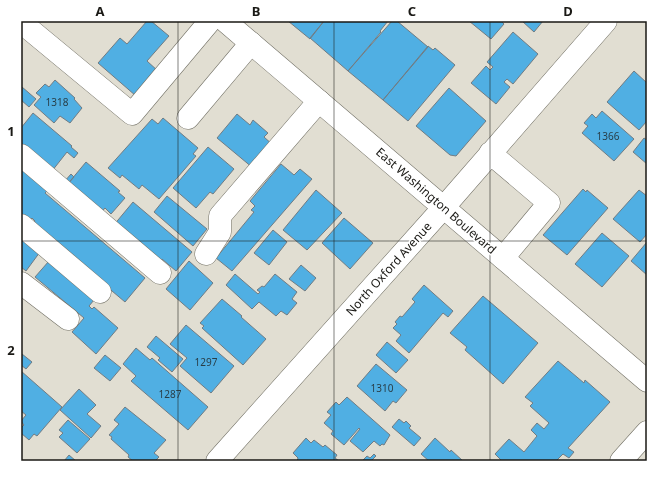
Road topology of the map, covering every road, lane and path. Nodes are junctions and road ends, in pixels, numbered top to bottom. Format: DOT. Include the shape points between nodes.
graph roads {
  1 [pos="210,21"];
  2 [pos="225,21"];
  3 [pos="606,21"];
  4 [pos="28,28"];
  5 [pos="251,43"];
  6 [pos="319,101"];
  7 [pos="188,118"];
  8 [pos="490,153"];
  9 [pos="21,155"];
  10 [pos="444,207"];
  11 [pos="21,225"];
  12 [pos="206,254"];
  13 [pos="503,258"];
  14 [pos="160,273"];
  15 [pos="21,282"];
  16 [pos="100,292"];
  17 [pos="68,319"];
  18 [pos="647,381"];
  19 [pos="647,432"];
  20 [pos="217,461"];
  21 [pos="621,461"];
  1 -- 4 [label="street" via="132,114"];
  2 -- 5 [label="street, East Washington Boulevard"];
  3 -- 8 [label="street, North Oxford Avenue"];
  5 -- 6 [label="street, East Washington Boulevard"];
  5 -- 7 [label="street"];
  6 -- 10 [label="street, East Washington Boulevard"];
  6 -- 12 [label="street" via="220,216 220,232"];
  8 -- 10 [label="street, North Oxford Avenue"];
  8 -- 13 [label="street" via="549,203"];
  9 -- 14 [label="street"];
  10 -- 13 [label="street, East Washington Boulevard"];
  10 -- 20 [label="street, North Oxford Avenue"];
  11 -- 16 [label="street"];
  13 -- 18 [label="street, East Washington Boulevard"];
  15 -- 17 [label="street"];
  19 -- 21 [label="street"];
}
